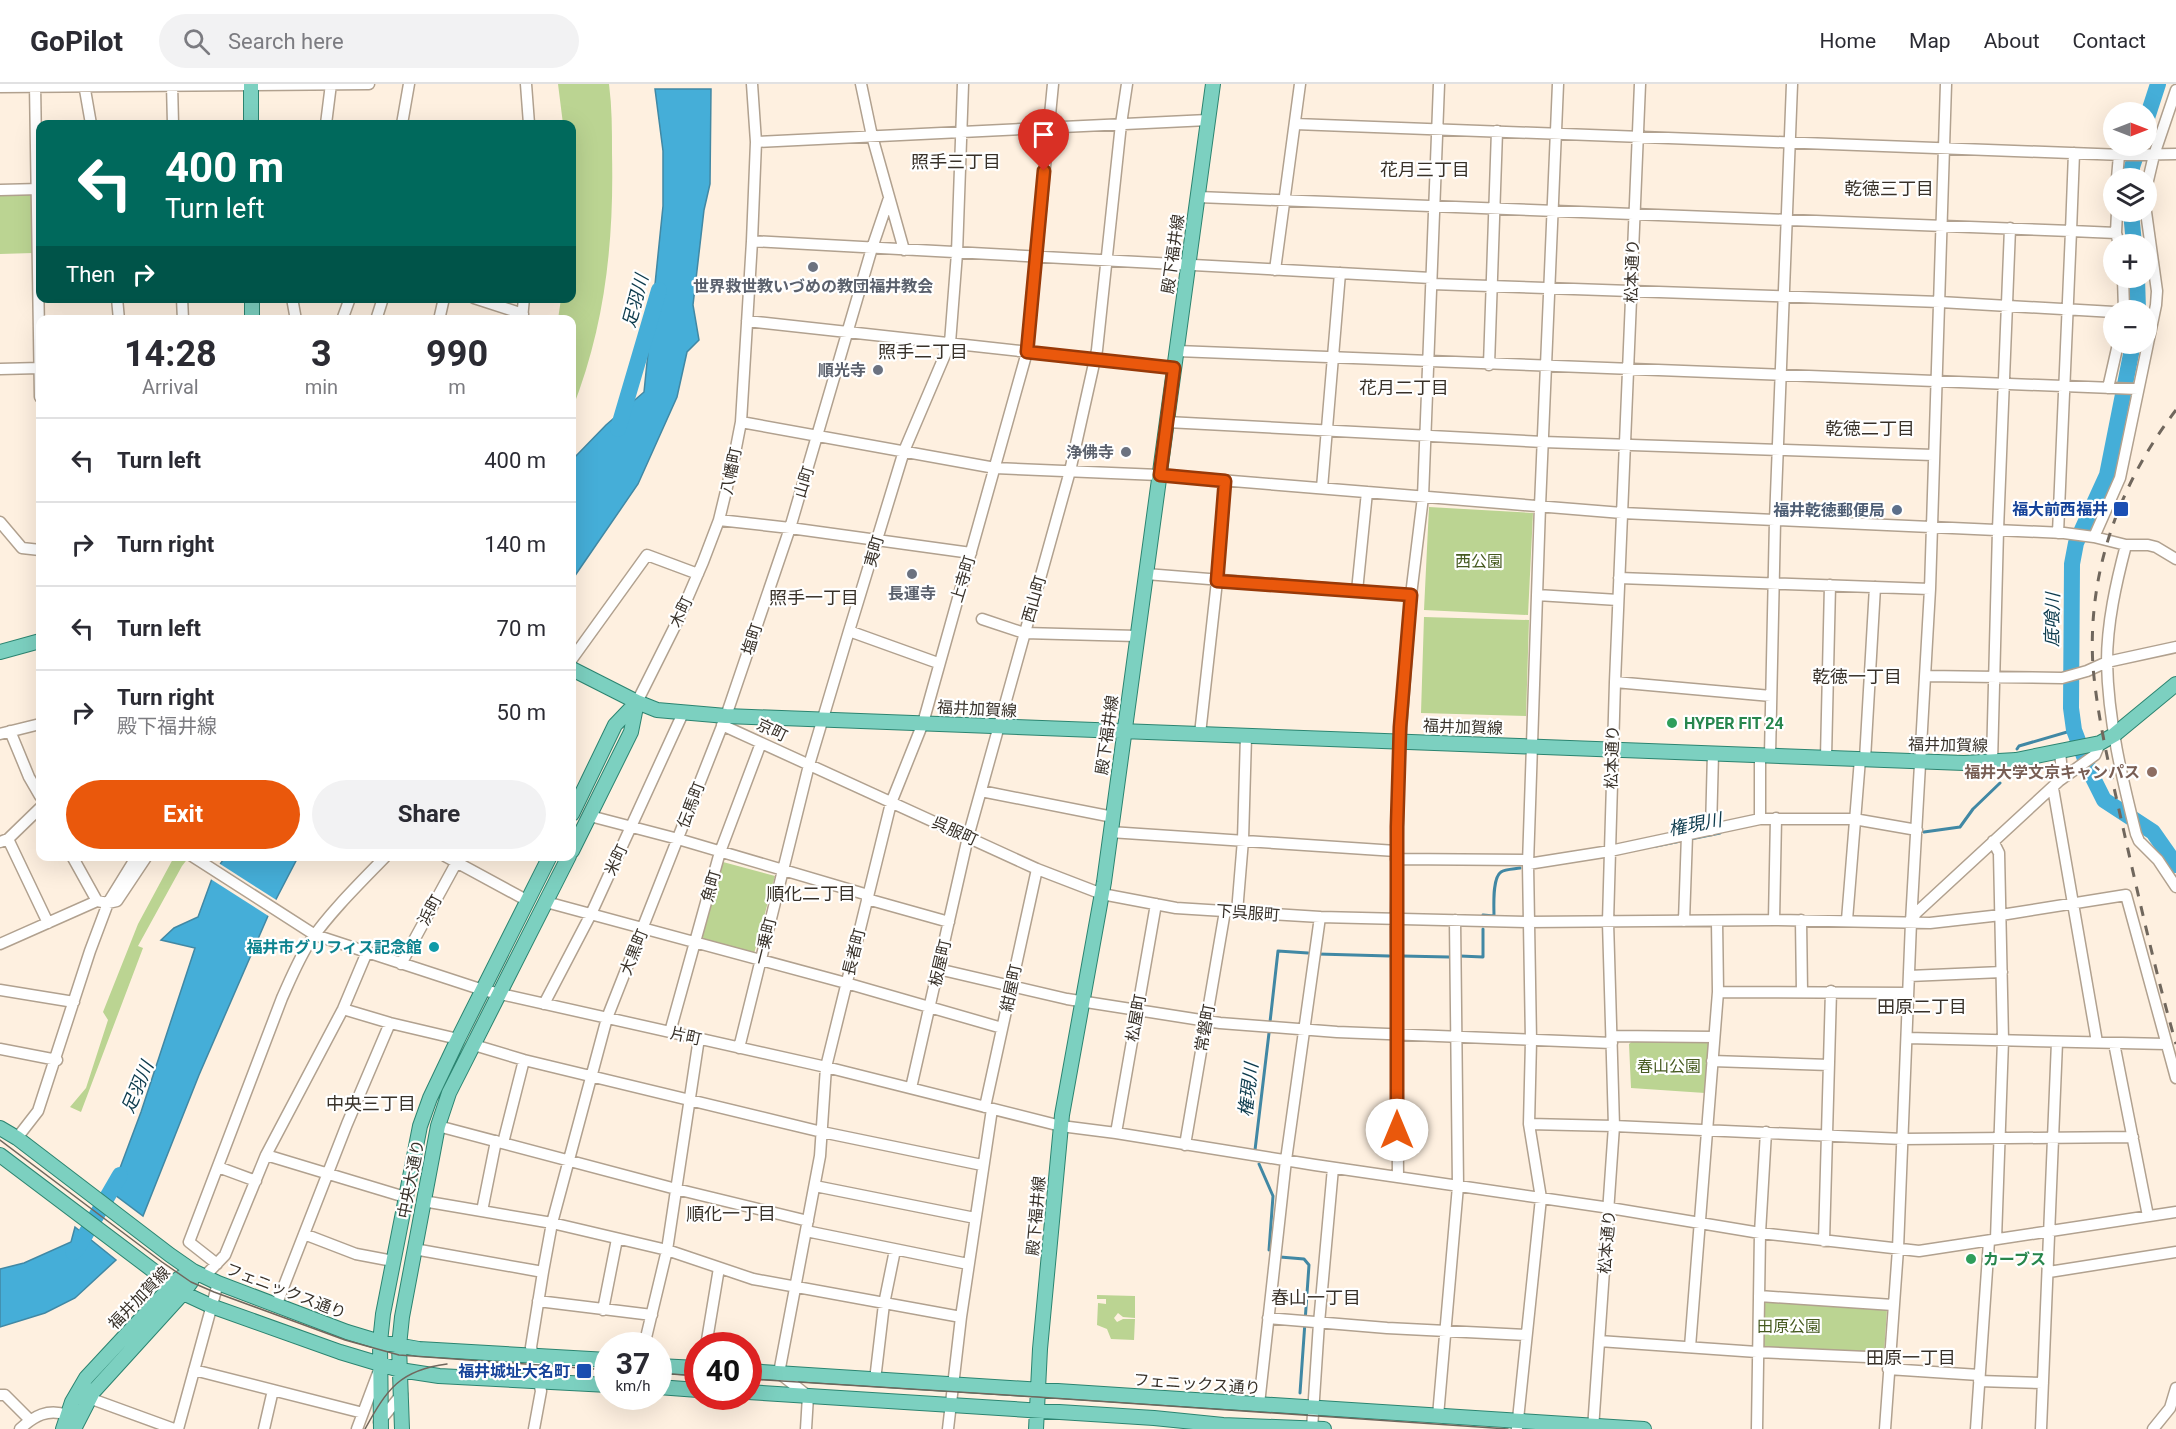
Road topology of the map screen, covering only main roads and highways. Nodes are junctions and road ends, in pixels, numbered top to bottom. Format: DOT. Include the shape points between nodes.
graph roads {
  1 [pos="251,84"];
  2 [pos="1213,84"];
  3 [pos="251,120"];
  4 [pos="36,642"];
  5 [pos="0,652"];
  6 [pos="576,671"];
  7 [pos="2176,684"];
  8 [pos="637,702"];
  9 [pos="724,720"];
  10 [pos="1124,731"];
  11 [pos="576,806"];
  12 [pos="576,843"];
  13 [pos="548,861"];
  14 [pos="566,861"];
  15 [pos="0,1128"];
  16 [pos="4,1158"];
  17 [pos="199,1274"];
  18 [pos="178,1288"];
  19 [pos="380,1342"];
  20 [pos="399,1346"];
  21 [pos="594,1359"];
  22 [pos="381,1365"];
  23 [pos="400,1370"];
  24 [pos="762,1372"];
  25 [pos="439,1376"];
  26 [pos="594,1384"];
  27 [pos="1037,1390"];
  28 [pos="762,1393"];
  29 [pos="402,1394"];
  30 [pos="1036,1410"];
  31 [pos="65,1422"];
  32 [pos="1154,1423"];
  33 [pos="1517,1425"];
  34 [pos="379,1426"];
  35 [pos="1593,1428"];
  36 [pos="74,1429"];
  37 [pos="402,1429"];
  38 [pos="1036,1429"];
  39 [pos="1312,1429"];
  40 [pos="1324,1429"];
  41 [pos="1644,1429"];
  1 -- 3 [label="main road"];
  2 -- 10 [label="main road, 殿下福井線"];
  4 -- 5 [label="main road"];
  6 -- 8 [label="main road, 京町"];
  7 -- 10 [label="main road, 福井加賀線" via="2100,743 1992,762"];
  8 -- 9 [label="main road, 京町" via="657,710"];
  8 -- 11 [label="main road" via="615,725"];
  8 -- 12 [label="main road" via="631,732"];
  9 -- 10 [label="main road, 福井加賀線"];
  10 -- 27 [label="main road, 殿下福井線" via="1102,894 1061,1126"];
  13 -- 19 [label="main road, 中央大通り" via="422,1118"];
  14 -- 20 [label="main road, 中央大通り" via="449,1093 423,1201"];
  15 -- 17 [label="main road, フェニックス通り"];
  16 -- 18 [label="main road"];
  17 -- 18 [label="main road, 福井加賀線" via="182,1275"];
  17 -- 19 [label="main road, フェニックス通り"];
  18 -- 22 [label="main road" via="212,1305"];
  18 -- 31 [label="main road, 福井加賀線" via="86,1378"];
  18 -- 36 [label="main road, 福井加賀線" via="89,1398"];
  19 -- 20 [label="main road, フェニックス通り"];
  19 -- 22 [label="main road, 中央大通り"];
  20 -- 21 [label="main road, フェニックス通り"];
  20 -- 23 [label="main road, 中央大通り"];
  22 -- 23 [label="main road"];
  22 -- 34 [label="main road, 中央大通り"];
  23 -- 25 [label="main road"];
  23 -- 29 [label="main road, 中央大通り"];
  24 -- 27 [label="main road, フェニックス通り"];
  25 -- 26 [label="main road"];
  25 -- 29 [label="main road" via="418,1381"];
  27 -- 30 [label="main road, 殿下福井線"];
  27 -- 33 [label="main road, フェニックス通り" via="1438,1416"];
  28 -- 30 [label="main road"];
  29 -- 37 [label="main road, 中央大通り"];
  30 -- 32 [label="main road"];
  30 -- 38 [label="main road, 殿下福井線"];
  32 -- 39 [label="main road"];
  33 -- 35 [label="main road, フェニックス通り"];
  35 -- 41 [label="main road, フェニックス通り"];
  39 -- 40 [label="main road"];
}
